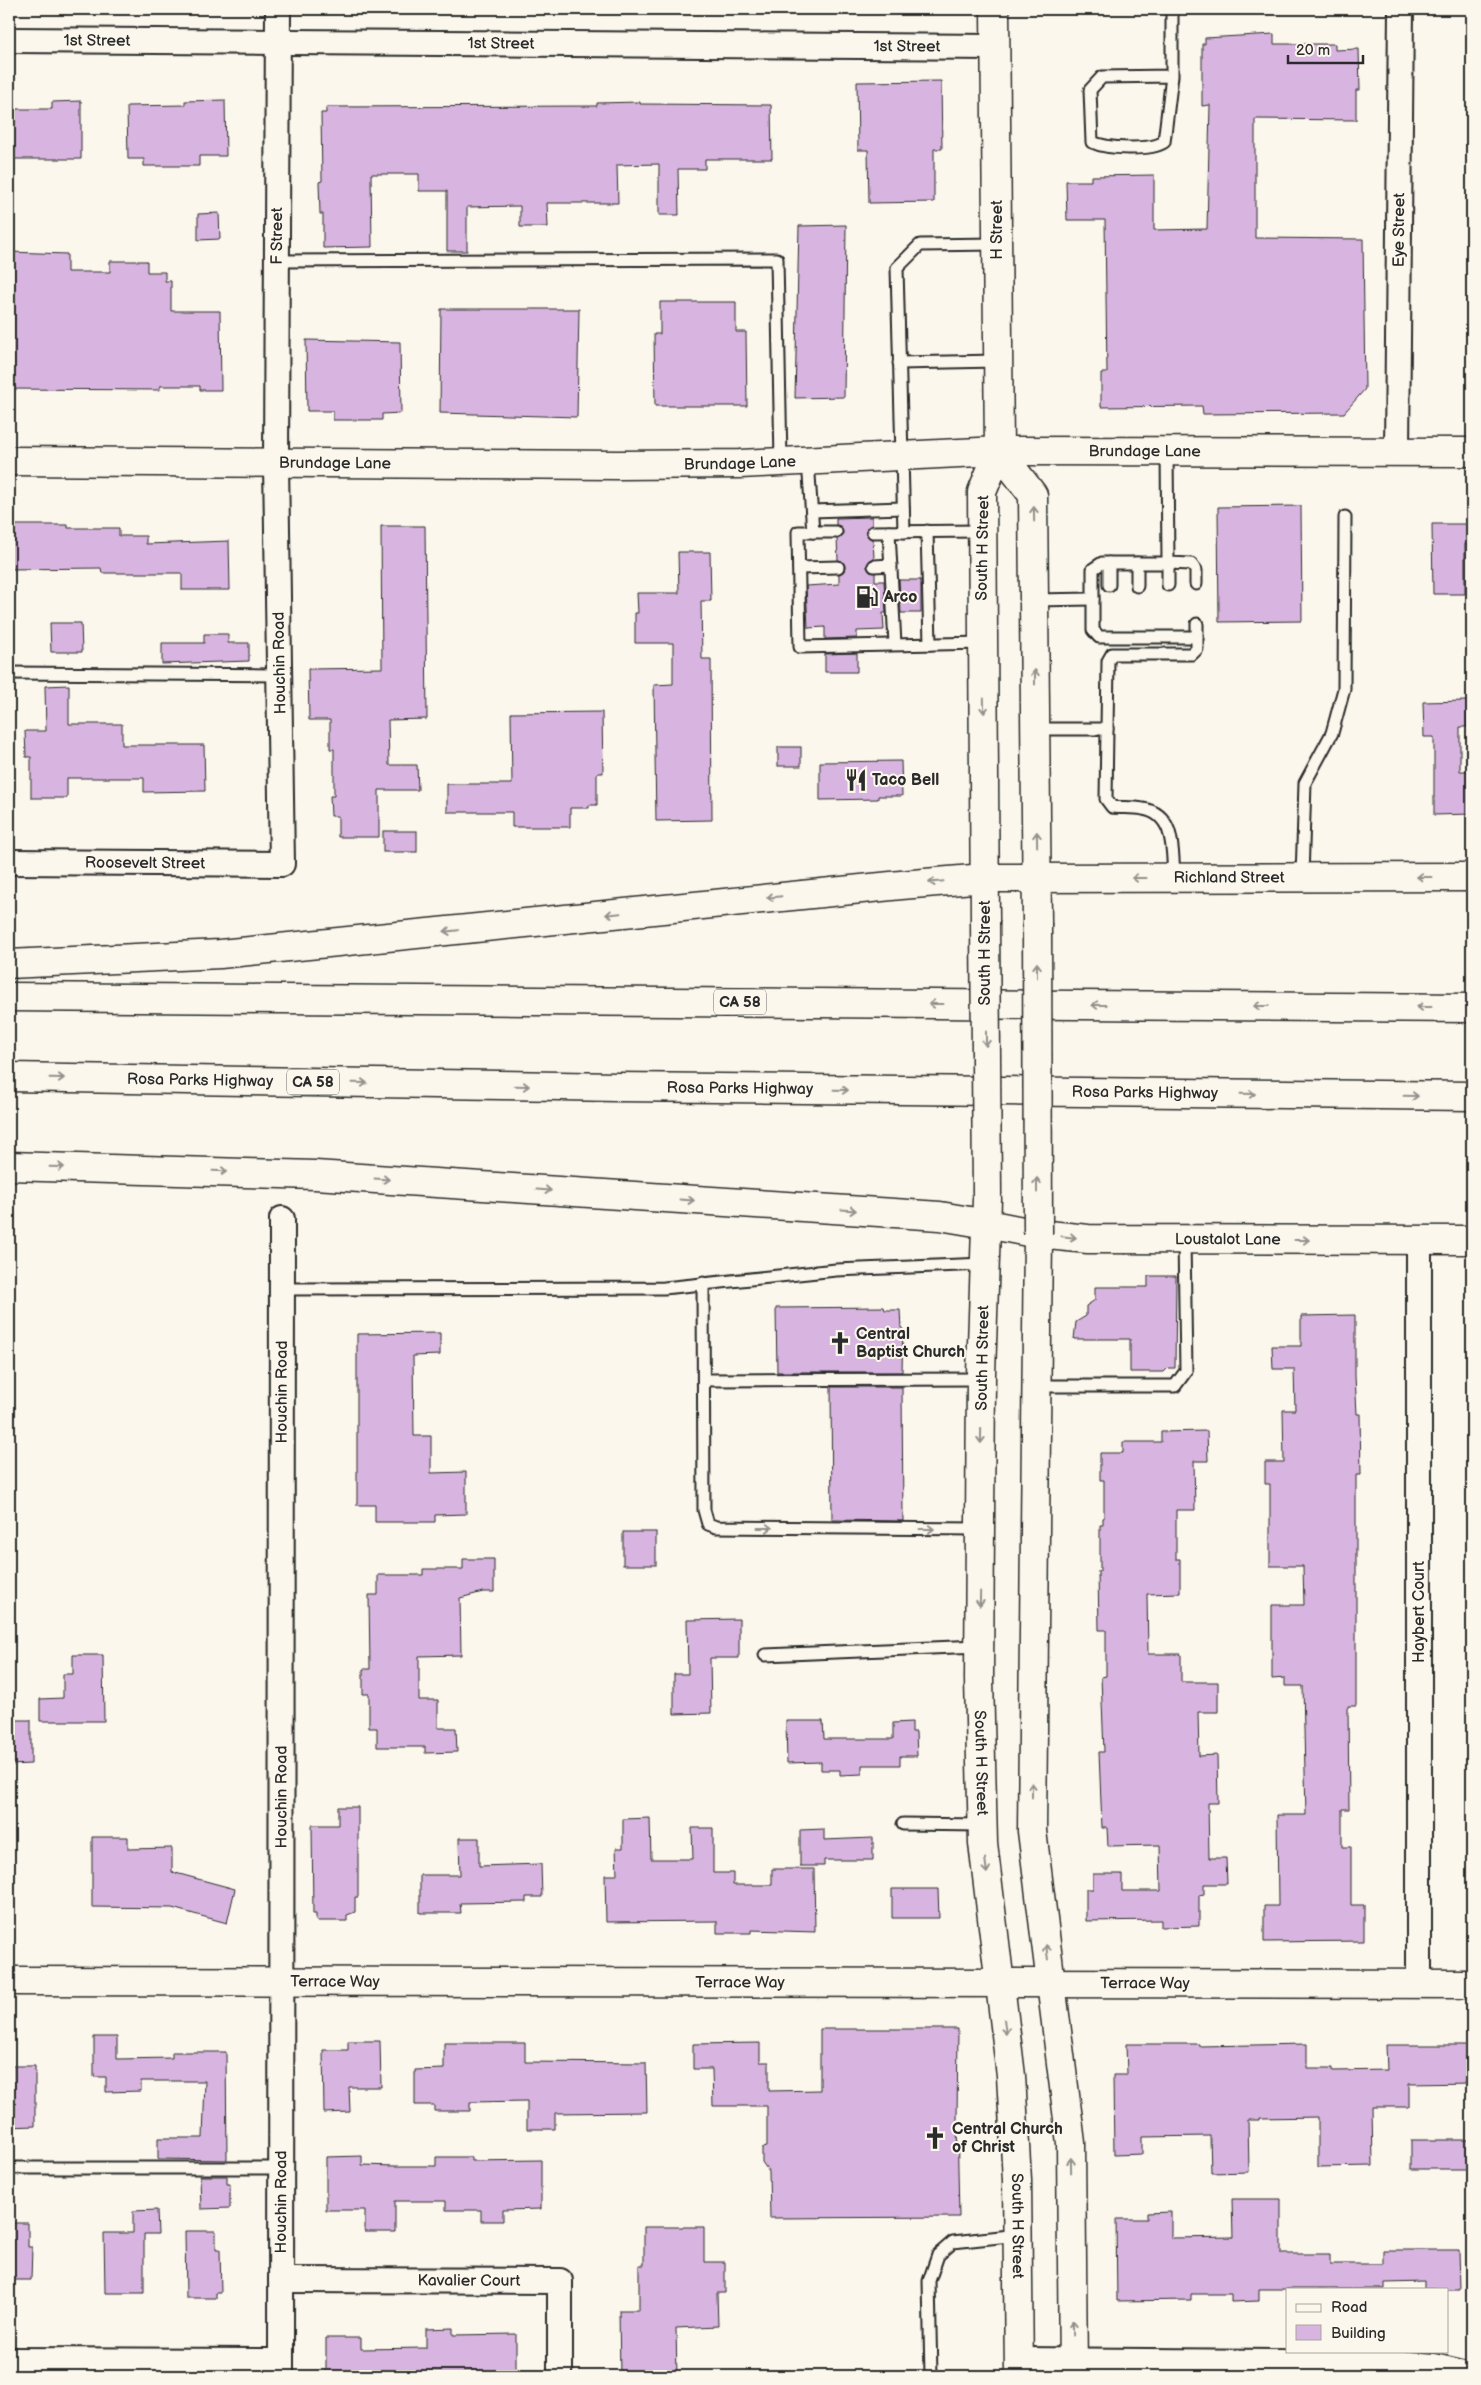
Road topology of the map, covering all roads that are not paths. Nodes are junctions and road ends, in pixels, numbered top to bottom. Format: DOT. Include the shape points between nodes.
graph roads {
  1 [pos="278,9"];
  2 [pos="995,9"];
  3 [pos="1172,9"];
  4 [pos="1401,9"];
  5 [pos="9,40"];
  6 [pos="278,42"];
  7 [pos="995,47"];
  8 [pos="1172,76"];
  9 [pos="997,244"];
  10 [pos="277,261"];
  11 [pos="997,360"];
  12 [pos="899,363"];
  13 [pos="999,451"];
  14 [pos="1167,451"];
  15 [pos="1397,451"];
  16 [pos="1472,452"];
  17 [pos="900,457"];
  18 [pos="9,461"];
  19 [pos="808,461"];
  20 [pos="781,462"];
  21 [pos="276,463"];
  22 [pos="902,508"];
  23 [pos="812,512"];
  24 [pos="1345,517"];
  25 [pos="927,531"];
  26 [pos="982,531"];
  27 [pos="814,532"];
  28 [pos="836,532"];
  29 [pos="873,532"];
  30 [pos="889,532"];
  31 [pos="904,532"];
  32 [pos="1109,563"];
  33 [pos="1137,563"];
  34 [pos="1168,563"];
  35 [pos="891,565"];
  36 [pos="874,566"];
  37 [pos="838,567"];
  38 [pos="799,568"];
  39 [pos="1196,584"];
  40 [pos="1109,585"];
  41 [pos="1168,585"];
  42 [pos="1137,586"];
  43 [pos="1093,599"];
  44 [pos="1034,600"];
  45 [pos="1169,624"];
  46 [pos="1197,624"];
  47 [pos="1137,625"];
  48 [pos="1169,636"];
  49 [pos="1197,636"];
  50 [pos="1137,637"];
  51 [pos="983,643"];
  52 [pos="895,644"];
  53 [pos="930,644"];
  54 [pos="9,673"];
  55 [pos="280,675"];
  56 [pos="1036,728"];
  57 [pos="1107,729"];
  58 [pos="9,862"];
  59 [pos="282,864"];
  60 [pos="1174,877"];
  61 [pos="1302,877"];
  62 [pos="1472,877"];
  63 [pos="985,878"];
  64 [pos="1037,878"];
  65 [pos="9,964"];
  66 [pos="9,997"];
  67 [pos="1472,1008"];
  68 [pos="9,1077"];
  69 [pos="1472,1096"];
  70 [pos="9,1166"];
  71 [pos="282,1220"];
  72 [pos="986,1224"];
  73 [pos="1038,1234"];
  74 [pos="1184,1239"];
  75 [pos="1472,1240"];
  76 [pos="1419,1241"];
  77 [pos="986,1264"];
  78 [pos="704,1283"];
  79 [pos="282,1289"];
  80 [pos="982,1379"];
  81 [pos="704,1380"];
  82 [pos="1035,1386"];
  83 [pos="980,1529"];
  84 [pos="979,1646"];
  85 [pos="765,1655"];
  86 [pos="903,1824"];
  87 [pos="982,1825"];
  88 [pos="9,1981"];
  89 [pos="281,1982"];
  90 [pos="1000,1984"];
  91 [pos="1051,1984"];
  92 [pos="1419,1984"];
  93 [pos="1472,1984"];
  94 [pos="9,2168"];
  95 [pos="281,2168"];
  96 [pos="1018,2235"];
  97 [pos="281,2280"];
  98 [pos="9,2360"];
  99 [pos="1073,2367"];
  100 [pos="281,2368"];
  101 [pos="1019,2368"];
  102 [pos="1472,2375"];
  103 [pos="560,2376"];
  104 [pos="931,2376"];
  1 -- 6 [label="street, F Street"];
  2 -- 7 [label="main road, H Street"];
  3 -- 8 [label="lane"];
  4 -- 15 [label="street, Eye Street"];
  5 -- 6 [label="street, 1st Street"];
  6 -- 7 [label="street, 1st Street"];
  6 -- 10 [label="street, F Street"];
  7 -- 9 [label="main road, H Street"];
  8 -- 8 [label="lane" via="1164,142 1152,147 1102,147 1092,142 1090,90 1102,77"];
  9 -- 11 [label="main road, H Street"];
  9 -- 12 [label="lane" via="920,245 897,268"];
  10 -- 20 [label="lane" via="777,259"];
  10 -- 21 [label="street, F Street"];
  11 -- 12 [label="lane"];
  11 -- 13 [label="main road, H Street"];
  12 -- 17 [label="lane"];
  13 -- 14 [label="main road, Brundage Lane"];
  13 -- 17 [label="main road, Brundage Lane"];
  13 -- 26 [label="main road, South H Street" via="982,492"];
  44 -- 13 [label="main road, one-way" via="1034,495"];
  14 -- 15 [label="main road, Brundage Lane"];
  14 -- 34 [label="lane"];
  15 -- 16 [label="main road, Brundage Lane"];
  17 -- 19 [label="main road, Brundage Lane"];
  17 -- 22 [label="lane"];
  18 -- 21 [label="main road, Brundage Lane"];
  19 -- 20 [label="main road, Brundage Lane"];
  19 -- 23 [label="lane"];
  20 -- 21 [label="main road, Brundage Lane" via="619,466"];
  21 -- 55 [label="street, Houchin Road"];
  22 -- 23 [label="lane"];
  22 -- 31 [label="lane"];
  23 -- 27 [label="lane"];
  24 -- 61 [label="lane" via="1344,689 1332,733 1305,783"];
  25 -- 26 [label="lane"];
  25 -- 31 [label="lane"];
  25 -- 53 [label="lane"];
  26 -- 51 [label="main road, South H Street"];
  27 -- 28 [label="lane"];
  27 -- 38 [label="lane" via="798,532"];
  29 -- 30 [label="lane"];
  30 -- 31 [label="lane"];
  30 -- 35 [label="lane"];
  32 -- 33 [label="lane"];
  32 -- 40 [label="lane"];
  32 -- 43 [label="lane" via="1093,569"];
  33 -- 34 [label="lane"];
  33 -- 42 [label="lane"];
  34 -- 39 [label="lane" via="1191,564 1196,570"];
  34 -- 41 [label="lane"];
  35 -- 36 [label="lane"];
  35 -- 52 [label="lane"];
  37 -- 38 [label="lane"];
  38 -- 52 [label="lane" via="800,647"];
  43 -- 44 [label="lane"];
  43 -- 50 [label="lane" via="1093,630 1099,636 1109,631"];
  56 -- 44 [label="main road, one-way"];
  45 -- 48 [label="lane"];
  46 -- 49 [label="lane"];
  47 -- 50 [label="lane"];
  48 -- 49 [label="lane"];
  48 -- 50 [label="lane"];
  49 -- 57 [label="lane" via="1197,650 1192,654 1112,654 1108,661"];
  51 -- 53 [label="lane"];
  51 -- 63 [label="main road, South H Street, one-way"];
  52 -- 53 [label="lane"];
  54 -- 55 [label="lane"];
  55 -- 59 [label="street, Houchin Road"];
  56 -- 57 [label="lane"];
  64 -- 56 [label="main road, one-way"];
  57 -- 60 [label="lane" via="1106,799 1112,807 1144,809 1159,815 1172,837"];
  58 -- 59 [label="street, Roosevelt Street"];
  60 -- 61 [label="main road, Richland Street"];
  60 -- 64 [label="main road, Richland Street, one-way"];
  62 -- 61 [label="main road, Richland Street, one-way"];
  63 -- 64 [label="main road, Richland Street"];
  63 -- 65 [label="main road, Richland Street, one-way" via="220,954"];
  63 -- 72 [label="main road, South H Street, one-way, bridge"];
  73 -- 64 [label="main road, one-way, bridge"];
  67 -- 66 [label="main road, CA 58, one-way"];
  68 -- 69 [label="main road, Rosa Parks Highway / CA 58, one-way"];
  70 -- 72 [label="main road, Loustalot Lane, one-way" via="324,1175 940,1216"];
  71 -- 79 [label="street, Houchin Road"];
  72 -- 73 [label="main road, Loustalot Lane"];
  72 -- 77 [label="main road, South H Street"];
  73 -- 74 [label="main road, Loustalot Lane, one-way" via="1088,1239"];
  73 -- 82 [label="main road"];
  74 -- 76 [label="main road, Loustalot Lane, one-way"];
  74 -- 82 [label="lane" via="1186,1371 1175,1386"];
  75 -- 76 [label="main road, Loustalot Lane"];
  76 -- 92 [label="street, Haybert Court"];
  77 -- 78 [label="lane" via="836,1270"];
  77 -- 80 [label="main road, South H Street"];
  78 -- 79 [label="lane" via="664,1288"];
  78 -- 81 [label="lane"];
  79 -- 89 [label="street, Houchin Road"];
  80 -- 81 [label="lane"];
  80 -- 83 [label="main road, South H Street, one-way"];
  81 -- 83 [label="lane, one-way" via="704,1510 708,1524 716,1527"];
  91 -- 82 [label="main road, one-way" via="1032,1831"];
  83 -- 84 [label="main road, South H Street, one-way"];
  84 -- 85 [label="lane"];
  84 -- 87 [label="main road, South H Street"];
  86 -- 87 [label="lane"];
  87 -- 90 [label="main road, South H Street, one-way"];
  88 -- 89 [label="main road, Terrace Way"];
  89 -- 90 [label="main road, Terrace Way"];
  89 -- 95 [label="street, Houchin Road"];
  90 -- 91 [label="main road, Terrace Way"];
  90 -- 96 [label="main road, South H Street, one-way" via="1011,2076"];
  91 -- 92 [label="main road, Terrace Way"];
  99 -- 91 [label="main road, one-way" via="1071,2143"];
  92 -- 93 [label="main road, Terrace Way"];
  94 -- 95 [label="lane"];
  95 -- 97 [label="street, Houchin Road"];
  96 -- 101 [label="main road, South H Street"];
  96 -- 104 [label="lane" via="953,2242 938,2255 929,2281"];
  97 -- 100 [label="street, Houchin Road"];
  97 -- 103 [label="street, Kavalier Court" via="560,2281"];
  98 -- 100 [label="street"];
  99 -- 101 [label="street"];
  99 -- 102 [label="street" via="1398,2363 1434,2366"];
}
